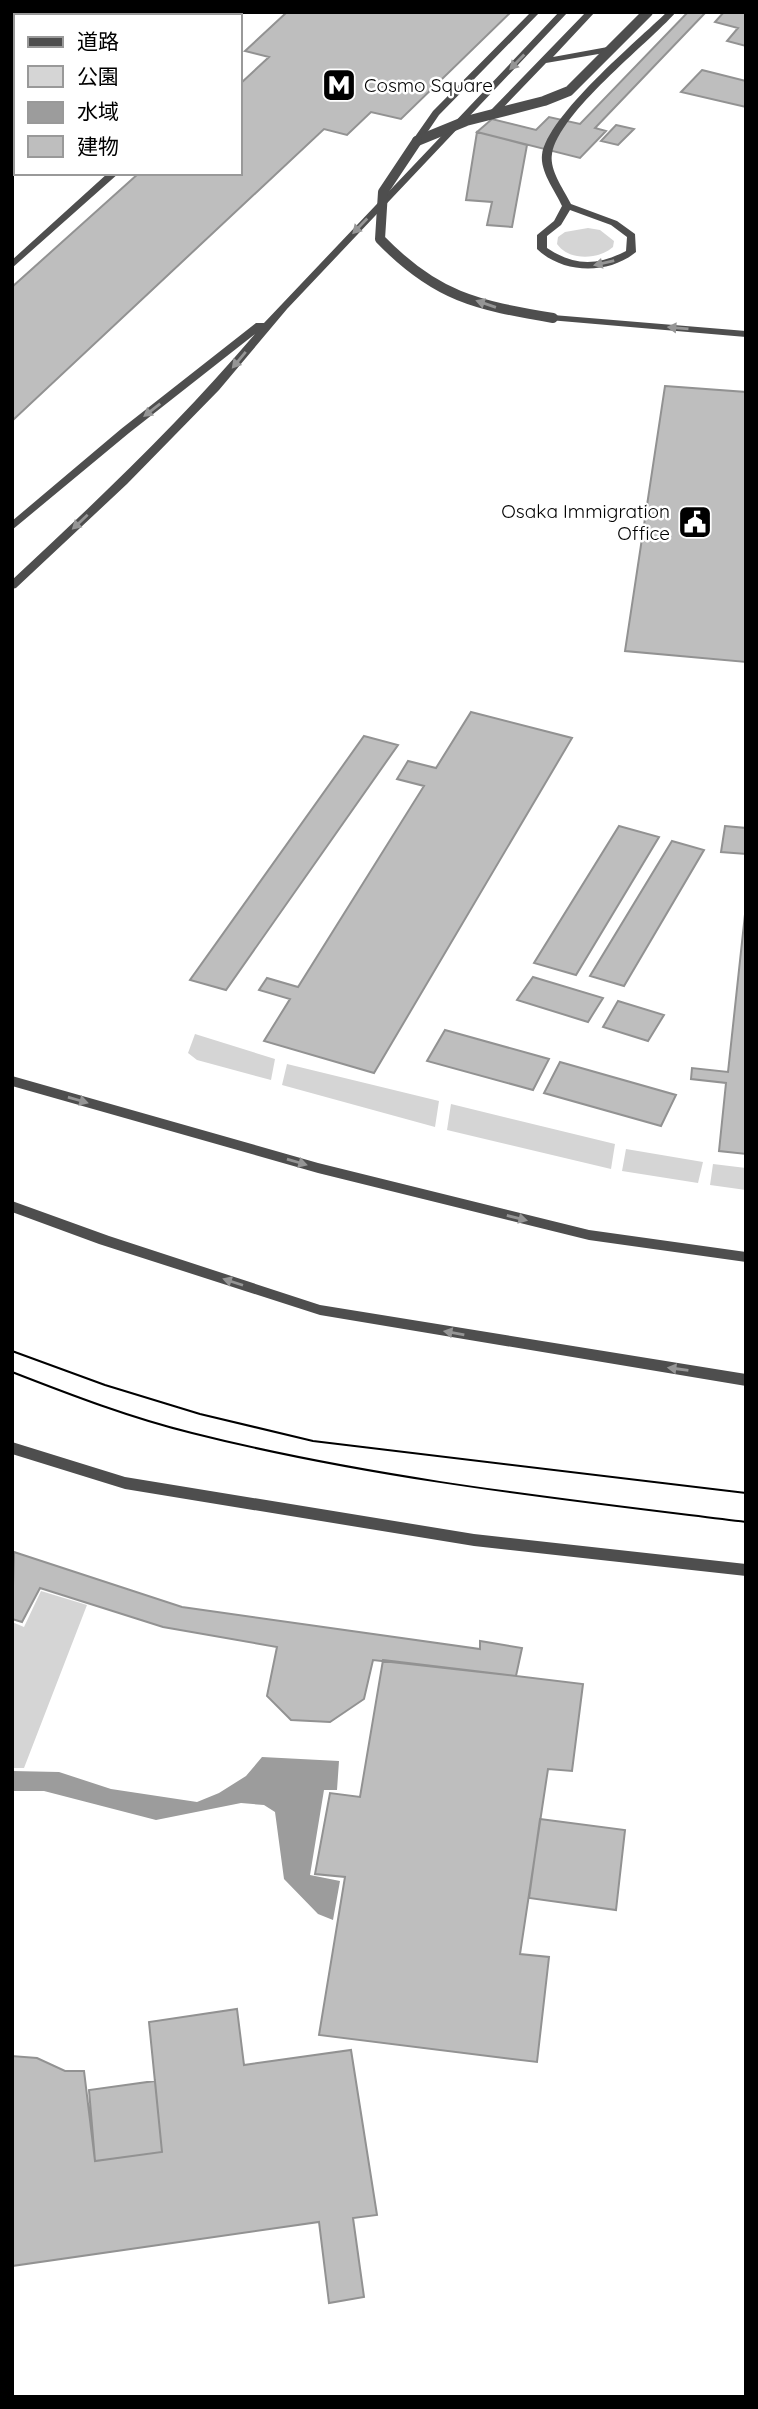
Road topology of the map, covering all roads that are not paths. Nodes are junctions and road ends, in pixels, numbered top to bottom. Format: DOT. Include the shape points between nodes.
graph roads {
  1 [pos="536,12"];
  2 [pos="564,12"];
  3 [pos="591,12"];
  4 [pos="648,12"];
  5 [pos="672,12"];
  6 [pos="613,49"];
  7 [pos="544,61"];
  8 [pos="494,112"];
  9 [pos="417,141"];
  10 [pos="112,175"];
  11 [pos="567,206"];
  12 [pos="12,265"];
  13 [pos="283,307"];
  14 [pos="746,334"];
  15 [pos="12,527"];
  16 [pos="12,586"];
  17 [pos="12,1081"];
  18 [pos="12,1206"];
  19 [pos="746,1257"];
  20 [pos="746,1380"];
  21 [pos="12,1448"];
  22 [pos="746,1570"];
  1 -- 9 [label="street" via="436,113"];
  2 -- 13 [label="street, one-way"];
  3 -- 7 [label="street"];
  4 -- 6 [label="street, bridge"];
  5 -- 11 [label="street" via="552,136 547,157"];
  6 -- 7 [label="street"];
  6 -- 8 [label="street, bridge" via="580,83 558,97"];
  7 -- 8 [label="street"];
  8 -- 9 [label="street, bridge"];
  14 -- 9 [label="street, one-way, bridge" via="553,318 492,307 415,273 380,239 383,192"];
  10 -- 12 [label="street"];
  11 -- 11 [label="street, one-way" via="614,223 632,236 631,252 611,264 584,267 556,260 542,249 542,235 558,223"];
  13 -- 15 [label="street, one-way"];
  13 -- 16 [label="street, one-way" via="215,388"];
  17 -- 19 [label="street, one-way" via="318,1168 589,1235"];
  20 -- 18 [label="street, one-way" via="320,1310"];
  21 -- 22 [label="street" via="139,1485 474,1541"];
}
